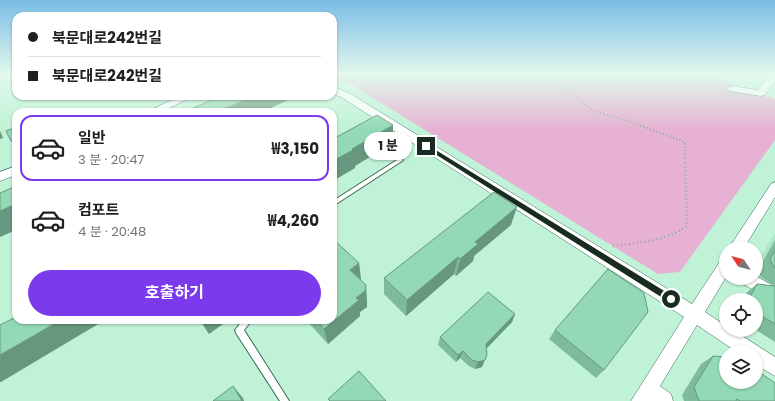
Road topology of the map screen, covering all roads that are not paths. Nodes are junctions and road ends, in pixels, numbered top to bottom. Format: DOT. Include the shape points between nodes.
graph roads {
  1 [pos="340,93"];
  2 [pos="180,100"];
  3 [pos="161,108"];
  4 [pos="400,160"];
  5 [pos="12,172"];
  6 [pos="0,177"];
  7 [pos="775,187"];
  8 [pos="337,201"];
  9 [pos="740,241"];
  10 [pos="719,276"];
  11 [pos="758,285"];
  12 [pos="775,295"];
  13 [pos="694,315"];
  14 [pos="244,324"];
  15 [pos="741,345"];
  16 [pos="763,359"];
  17 [pos="775,367"];
  18 [pos="644,395"];
  19 [pos="285,401"];
  20 [pos="664,401"];
  1 -- 13 [label="street"];
  2 -- 3 [label="street"];
  4 -- 8 [label="lane"];
  5 -- 6 [label="street"];
  7 -- 9 [label="street"];
  10 -- 13 [label="street"];
  11 -- 12 [label="street"];
  13 -- 15 [label="street"];
  13 -- 18 [label="street"];
  14 -- 19 [label="lane" via="239,330"];
  16 -- 17 [label="street"];
  18 -- 20 [label="street"];
}
